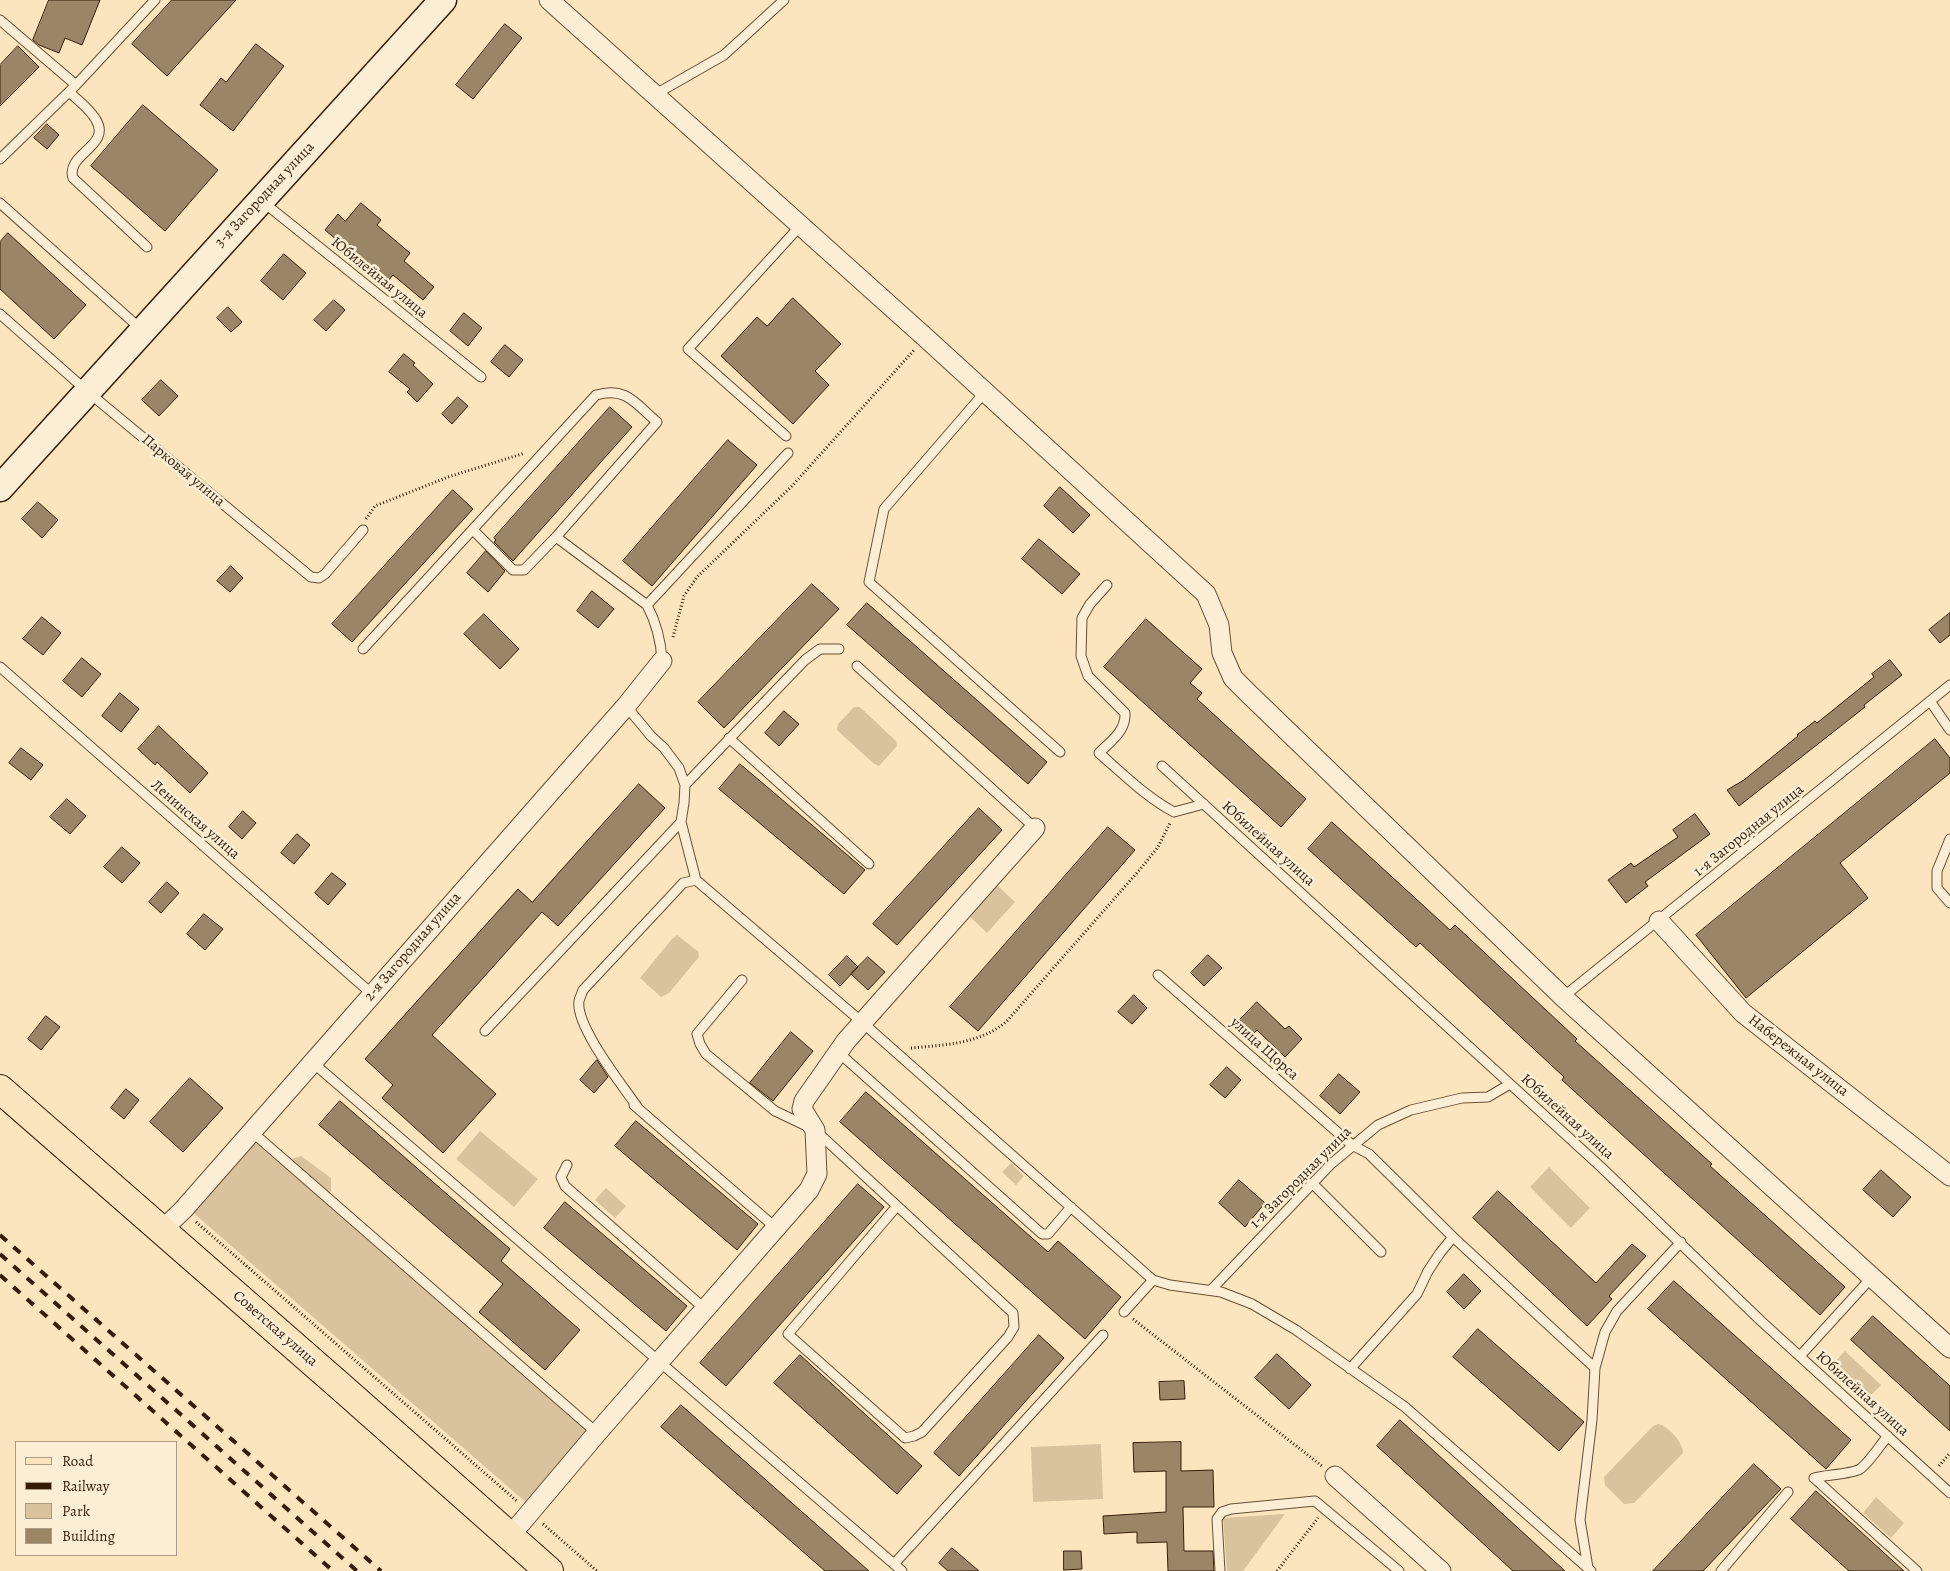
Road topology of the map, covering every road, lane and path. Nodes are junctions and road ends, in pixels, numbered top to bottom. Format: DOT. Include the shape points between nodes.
graph roads {
  1 [pos="154,0"];
  2 [pos="443,0"];
  3 [pos="548,0"];
  4 [pos="784,0"];
  5 [pos="0,20"];
  6 [pos="76,85"];
  7 [pos="69,92"];
  8 [pos="654,95"];
  9 [pos="0,159"];
  10 [pos="260,200"];
  11 [pos="0,203"];
  12 [pos="801,225"];
  13 [pos="148,247"];
  14 [pos="0,314"];
  15 [pos="144,331"];
  16 [pos="926,338"];
  17 [pos="481,377"];
  18 [pos="88,392"];
  19 [pos="985,392"];
  20 [pos="786,436"];
  21 [pos="551,446"];
  22 [pos="788,453"];
  23 [pos="0,488"];
  24 [pos="364,530"];
  25 [pos="472,530"];
  26 [pos="556,537"];
  27 [pos="1107,586"];
  28 [pos="648,605"];
  29 [pos="363,649"];
  30 [pos="839,649"];
  31 [pos="662,661"];
  32 [pos="857,666"];
  33 [pos="0,667"];
  34 [pos="1950,685"];
  35 [pos="1930,702"];
  36 [pos="626,706"];
  37 [pos="1950,730"];
  38 [pos="729,738"];
  39 [pos="1060,752"];
  40 [pos="1162,766"];
  41 [pos="684,785"];
  42 [pos="1204,804"];
  43 [pos="1174,812"];
  44 [pos="681,822"];
  45 [pos="1035,828"];
  46 [pos="1950,839"];
  47 [pos="869,864"];
  48 [pos="696,880"];
  49 [pos="1950,903"];
  50 [pos="1659,921"];
  51 [pos="1158,975"];
  52 [pos="742,980"];
  53 [pos="372,994"];
  54 [pos="1564,997"];
  55 [pos="863,1023"];
  56 [pos="485,1031"];
  57 [pos="893,1050"];
  58 [pos="838,1052"];
  59 [pos="312,1062"];
  60 [pos="1510,1084"];
  61 [pos="0,1089"];
  62 [pos="815,1130"];
  63 [pos="251,1131"];
  64 [pos="1352,1145"];
  65 [pos="567,1165"];
  66 [pos="1950,1176"];
  67 [pos="1312,1184"];
  68 [pos="897,1206"];
  69 [pos="1071,1207"];
  70 [pos="183,1210"];
  71 [pos="776,1228"];
  72 [pos="162,1231"];
  73 [pos="1453,1237"];
  74 [pos="1681,1242"];
  75 [pos="1381,1252"];
  76 [pos="1872,1277"];
  77 [pos="1153,1280"];
  78 [pos="1211,1290"];
  79 [pos="705,1309"];
  80 [pos="1124,1312"];
  81 [pos="1103,1335"];
  82 [pos="1950,1348"];
  83 [pos="1800,1356"];
  84 [pos="660,1361"];
  85 [pos="1595,1368"];
  86 [pos="1350,1369"];
  87 [pos="597,1433"];
  88 [pos="1888,1436"];
  89 [pos="1950,1453"];
  90 [pos="1930,1475"];
  91 [pos="1335,1476"];
  92 [pos="1788,1492"];
  93 [pos="1950,1493"];
  94 [pos="1326,1509"];
  95 [pos="530,1512"];
  96 [pos="510,1536"];
  97 [pos="894,1564"];
  98 [pos="1589,1569"];
  99 [pos="549,1571"];
  100 [pos="597,1571"];
  101 [pos="902,1571"];
  102 [pos="1220,1571"];
  103 [pos="1277,1571"];
  104 [pos="1399,1571"];
  105 [pos="1441,1571"];
  106 [pos="1721,1571"];
  107 [pos="1918,1571"];
  1 -- 6 [label="lane"];
  2 -- 10 [label="main road, 3-я Загородная улица"];
  3 -- 8 [label="street"];
  4 -- 8 [label="lane" via="724,55"];
  5 -- 6 [label="lane"];
  6 -- 7 [label="lane"];
  7 -- 9 [label="lane"];
  7 -- 13 [label="lane" via="96,119 100,130 96,142 73,165 72,178"];
  8 -- 12 [label="street"];
  10 -- 15 [label="main road, 3-я Загородная улица"];
  10 -- 17 [label="lane, Юбилейная улица"];
  11 -- 15 [label="lane"];
  12 -- 16 [label="street"];
  12 -- 20 [label="lane" via="688,349"];
  14 -- 18 [label="lane, Парковая улица"];
  15 -- 18 [label="main road, 3-я Загородная улица"];
  16 -- 19 [label="street"];
  16 -- 31 [label="path" via="792,486 697,577 684,596 672,643"];
  18 -- 23 [label="main road, 3-я Загородная улица"];
  18 -- 24 [label="lane, Парковая улица" via="311,577 319,578 325,574"];
  19 -- 39 [label="lane" via="884,509 869,582"];
  19 -- 54 [label="street" via="1206,594 1220,625 1222,654 1233,678"];
  21 -- 24 [label="path" via="448,477 375,506 366,517"];
  21 -- 25 [label="lane"];
  21 -- 26 [label="lane" via="596,395 607,392 625,394 656,422"];
  22 -- 28 [label="lane"];
  25 -- 26 [label="lane" via="513,570 524,570"];
  25 -- 29 [label="lane"];
  26 -- 28 [label="lane"];
  27 -- 43 [label="lane" via="1082,618 1081,656 1088,676 1125,713 1125,723 1099,753 1136,786"];
  28 -- 31 [label="lane" via="660,637"];
  30 -- 38 [label="lane" via="820,649 805,660"];
  31 -- 36 [label="street, 2-я Загородная улица"];
  32 -- 45 [label="lane"];
  33 -- 53 [label="lane, Ленинская улица"];
  34 -- 35 [label="lane, 1-я Загородная улица"];
  35 -- 37 [label="lane"];
  35 -- 50 [label="lane, 1-я Загородная улица"];
  36 -- 41 [label="lane" via="679,768"];
  36 -- 53 [label="street, 2-я Загородная улица"];
  38 -- 41 [label="lane"];
  38 -- 47 [label="lane"];
  40 -- 42 [label="lane, Юбилейная улица"];
  41 -- 44 [label="lane"];
  42 -- 43 [label="lane"];
  42 -- 60 [label="lane, Юбилейная улица"];
  43 -- 57 [label="path" via="1158,847 1142,867 999,1028 966,1042"];
  44 -- 48 [label="lane"];
  44 -- 56 [label="lane"];
  45 -- 55 [label="street"];
  46 -- 49 [label="lane" via="1937,871 1937,888"];
  48 -- 55 [label="lane"];
  48 -- 71 [label="lane" via="683,883 583,990 580,1014 591,1039 636,1106"];
  50 -- 54 [label="lane, 1-я Загородная улица"];
  50 -- 66 [label="street, Набережная улица" via="1743,1013"];
  51 -- 64 [label="lane, улица Щорса"];
  52 -- 62 [label="lane" via="697,1034 700,1044 706,1054 775,1111"];
  53 -- 59 [label="street, 2-я Загородная улица"];
  54 -- 76 [label="street"];
  55 -- 57 [label="lane"];
  55 -- 58 [label="street"];
  57 -- 69 [label="lane"];
  58 -- 62 [label="street" via="804,1101 802,1109"];
  58 -- 69 [label="lane" via="1042,1234 1049,1232"];
  59 -- 63 [label="street, 2-я Загородная улица"];
  59 -- 84 [label="lane"];
  60 -- 64 [label="lane, 1-я Загородная улица" via="1488,1097 1462,1098 1411,1110 1378,1126"];
  60 -- 74 [label="lane, Юбилейная улица"];
  61 -- 72 [label="main road, Советская улица"];
  62 -- 68 [label="lane"];
  62 -- 71 [label="street" via="817,1174 809,1190"];
  63 -- 70 [label="street, 2-я Загородная улица"];
  63 -- 87 [label="lane"];
  64 -- 67 [label="lane, 1-я Загородная улица"];
  64 -- 73 [label="lane, улица Щорса" via="1369,1154"];
  65 -- 79 [label="lane" via="561,1177 564,1186"];
  67 -- 75 [label="lane"];
  67 -- 78 [label="lane, 1-я Загородная улица"];
  68 -- 68 [label="lane" via="1013,1313 1014,1327 922,1432 905,1438 788,1334"];
  69 -- 77 [label="lane"];
  70 -- 72 [label="street, 2-я Загородная улица"];
  70 -- 95 [label="path"];
  71 -- 79 [label="street"];
  72 -- 96 [label="main road, Советская улица"];
  73 -- 85 [label="lane, улица Щорса"];
  73 -- 86 [label="lane" via="1428,1271 1417,1294"];
  74 -- 83 [label="lane, Юбилейная улица"];
  74 -- 85 [label="lane" via="1610,1321"];
  76 -- 82 [label="street"];
  76 -- 83 [label="lane"];
  77 -- 78 [label="lane"];
  77 -- 80 [label="lane"];
  78 -- 86 [label="lane" via="1252,1304 1296,1330"];
  79 -- 84 [label="street"];
  80 -- 91 [label="path"];
  81 -- 97 [label="lane"];
  83 -- 88 [label="lane, Юбилейная улица"];
  84 -- 87 [label="street"];
  84 -- 97 [label="lane"];
  85 -- 98 [label="lane" via="1580,1520"];
  86 -- 98 [label="lane" via="1406,1407"];
  87 -- 95 [label="street"];
  88 -- 90 [label="lane, Юбилейная улица"];
  88 -- 107 [label="lane" via="1860,1469 1814,1478"];
  89 -- 90 [label="path"];
  90 -- 93 [label="lane, Юбилейная улица"];
  91 -- 105 [label="street"];
  92 -- 106 [label="lane"];
  94 -- 102 [label="lane" via="1315,1501 1222,1512 1216,1519"];
  94 -- 103 [label="path"];
  94 -- 104 [label="lane"];
  95 -- 96 [label="street"];
  95 -- 100 [label="path"];
  96 -- 99 [label="main road, Советская улица"];
  97 -- 101 [label="lane"];
}
